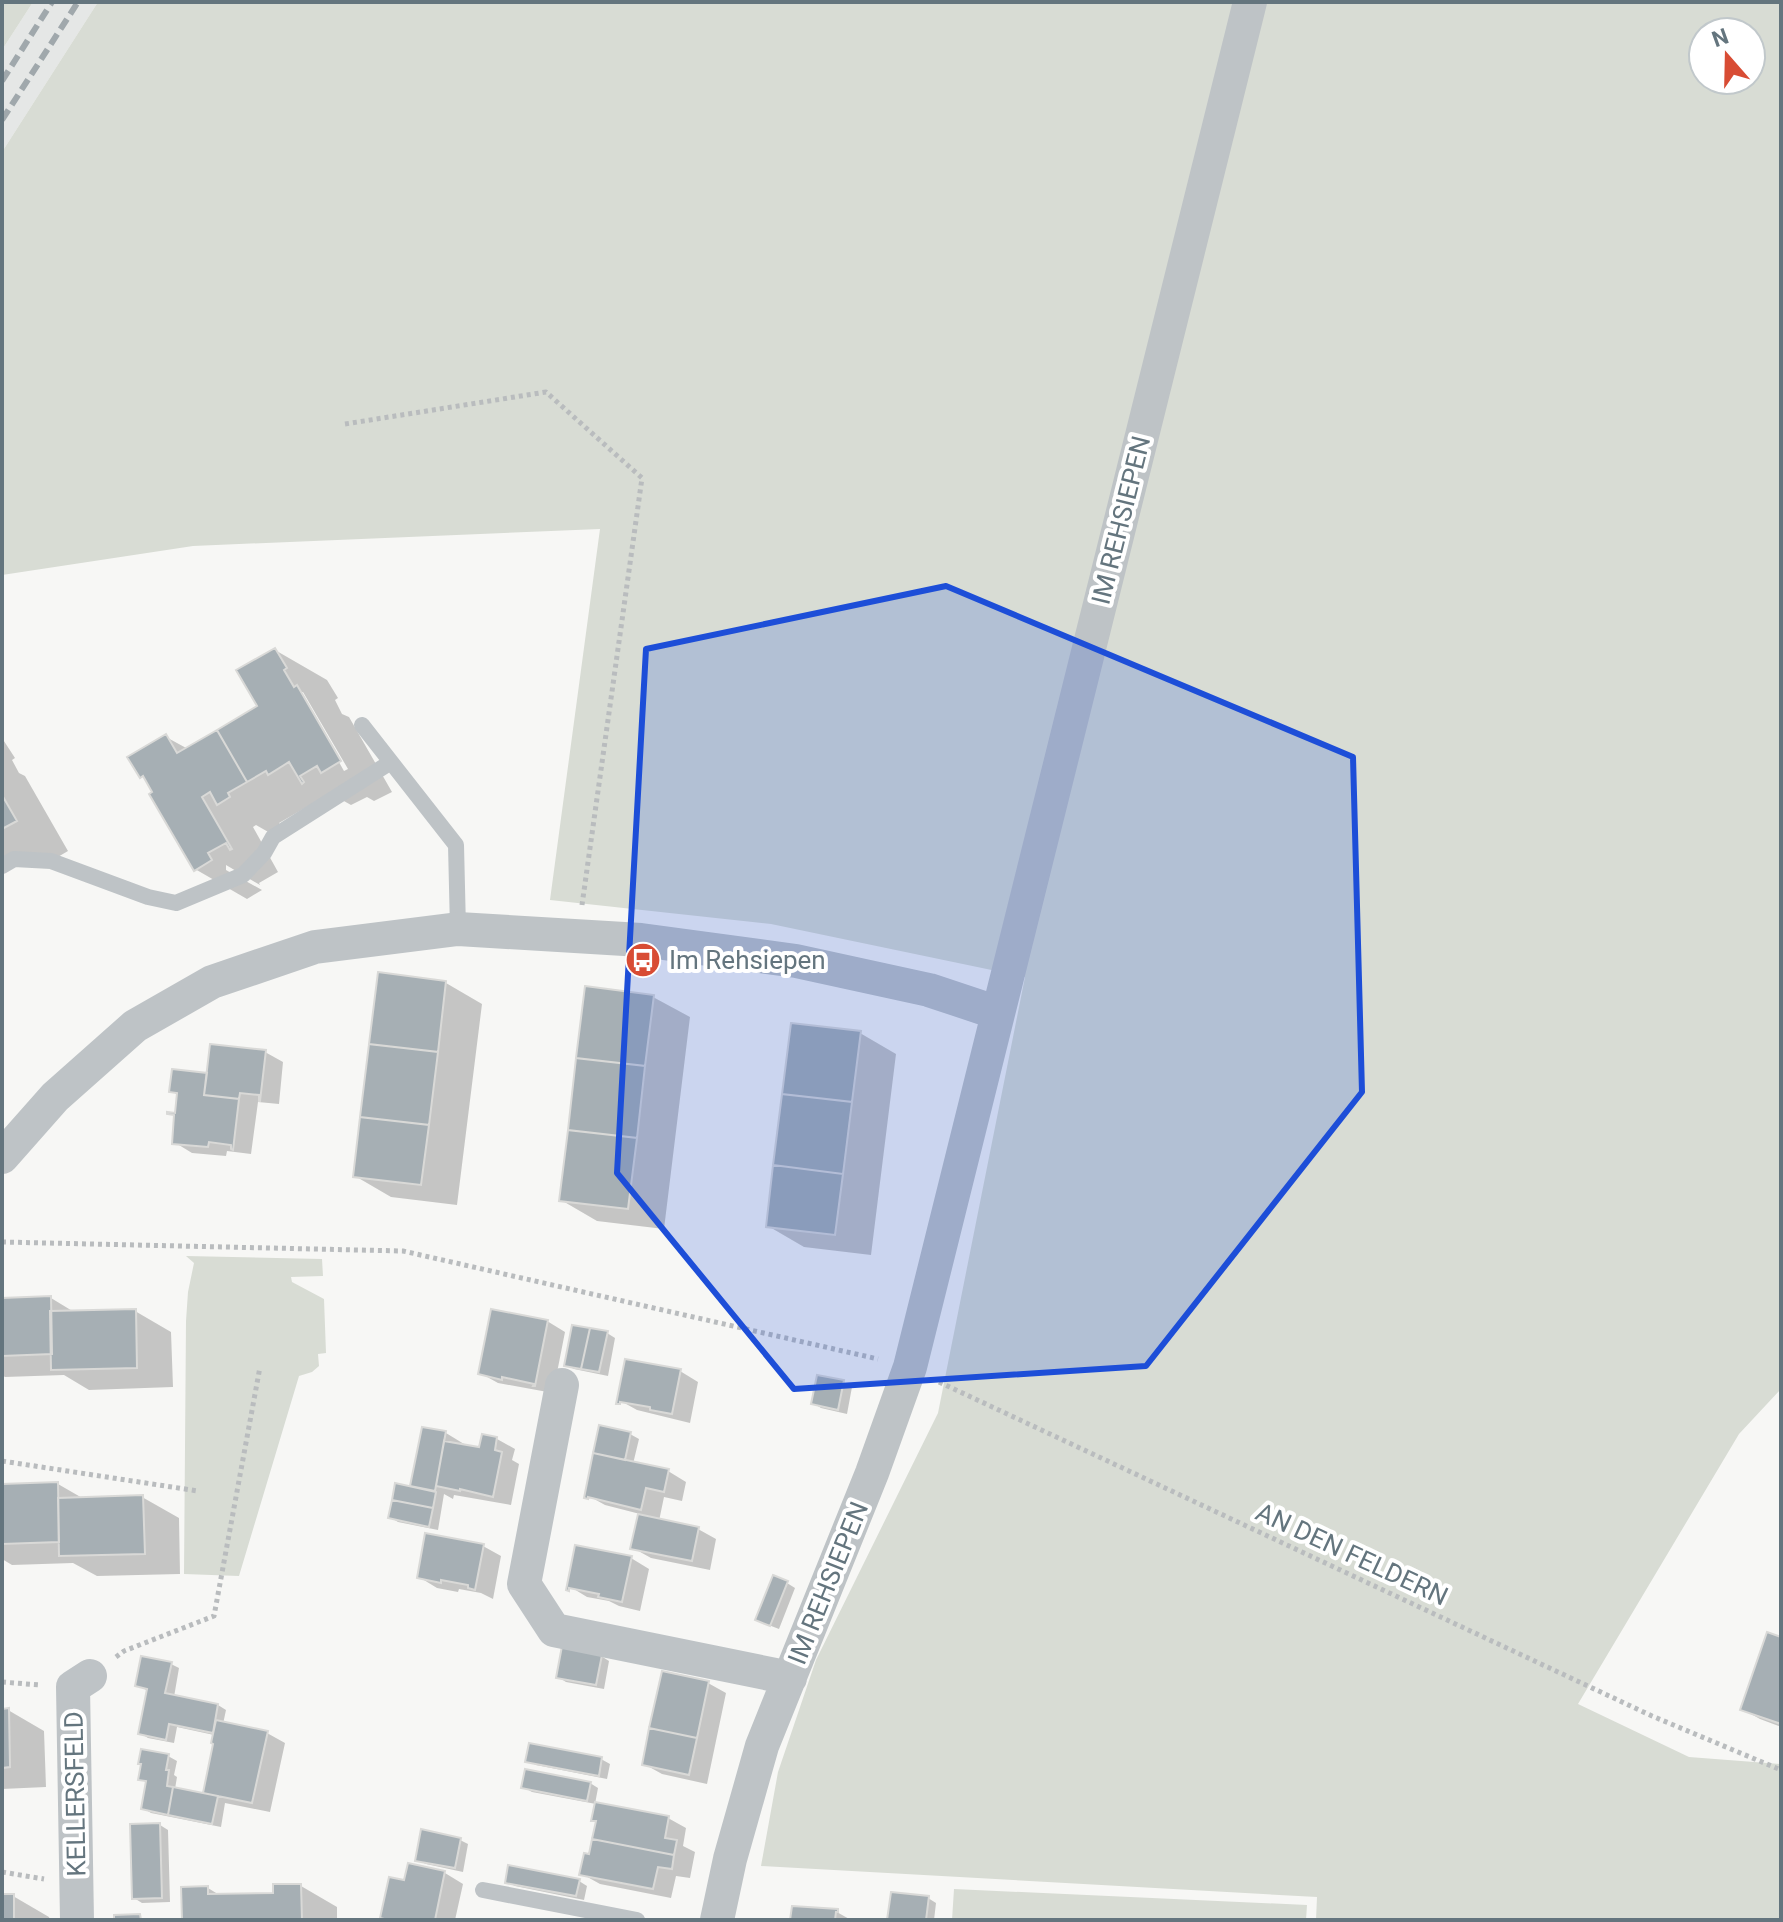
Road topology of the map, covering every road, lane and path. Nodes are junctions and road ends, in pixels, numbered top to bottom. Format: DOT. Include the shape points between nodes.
graph roads {
  1 [pos="1250,2"];
  2 [pos="345,424"];
  3 [pos="362,725"];
  4 [pos="391,762"];
  5 [pos="2,866"];
  6 [pos="458,929"];
  7 [pos="578,935"];
  8 [pos="998,1013"];
  9 [pos="2,1157"];
  10 [pos="2,1242"];
  11 [pos="260,1367"];
  12 [pos="910,1367"];
  13 [pos="562,1385"];
  14 [pos="2,1461"];
  15 [pos="198,1491"];
  16 [pos="90,1676"];
  17 [pos="790,1678"];
  18 [pos="1781,1770"];
  19 [pos="483,1890"];
  20 [pos="77,1920"];
  21 [pos="637,1920"];
  22 [pos="717,1920"];
  1 -- 8 [label="street, IM REHSIEPEN"];
  2 -- 7 [label="path" via="546,392 642,478"];
  3 -- 4 [label="lane"];
  4 -- 5 [label="lane" via="273,837 243,875 176,903 51,861 14,859"];
  4 -- 6 [label="lane" via="456,845"];
  6 -- 7 [label="street"];
  6 -- 9 [label="street" via="315,947 212,982 135,1026 55,1097"];
  7 -- 8 [label="street" via="796,961 929,990"];
  8 -- 12 [label="street, IM REHSIEPEN"];
  10 -- 12 [label="path, AN DEN FELDERN" via="403,1251"];
  11 -- 16 [label="path" via="214,1616 124,1651"];
  12 -- 17 [label="street, IM REHSIEPEN"];
  12 -- 18 [label="path, AN DEN FELDERN" via="1652,1716"];
  13 -- 17 [label="street, IM REHSIEPEN" via="524,1584 554,1630"];
  14 -- 15 [label="path"];
  16 -- 20 [label="street, KELLERSFELD" via="73,1687"];
  17 -- 22 [label="street, IM REHSIEPEN" via="762,1746"];
  19 -- 21 [label="lane"];
}
